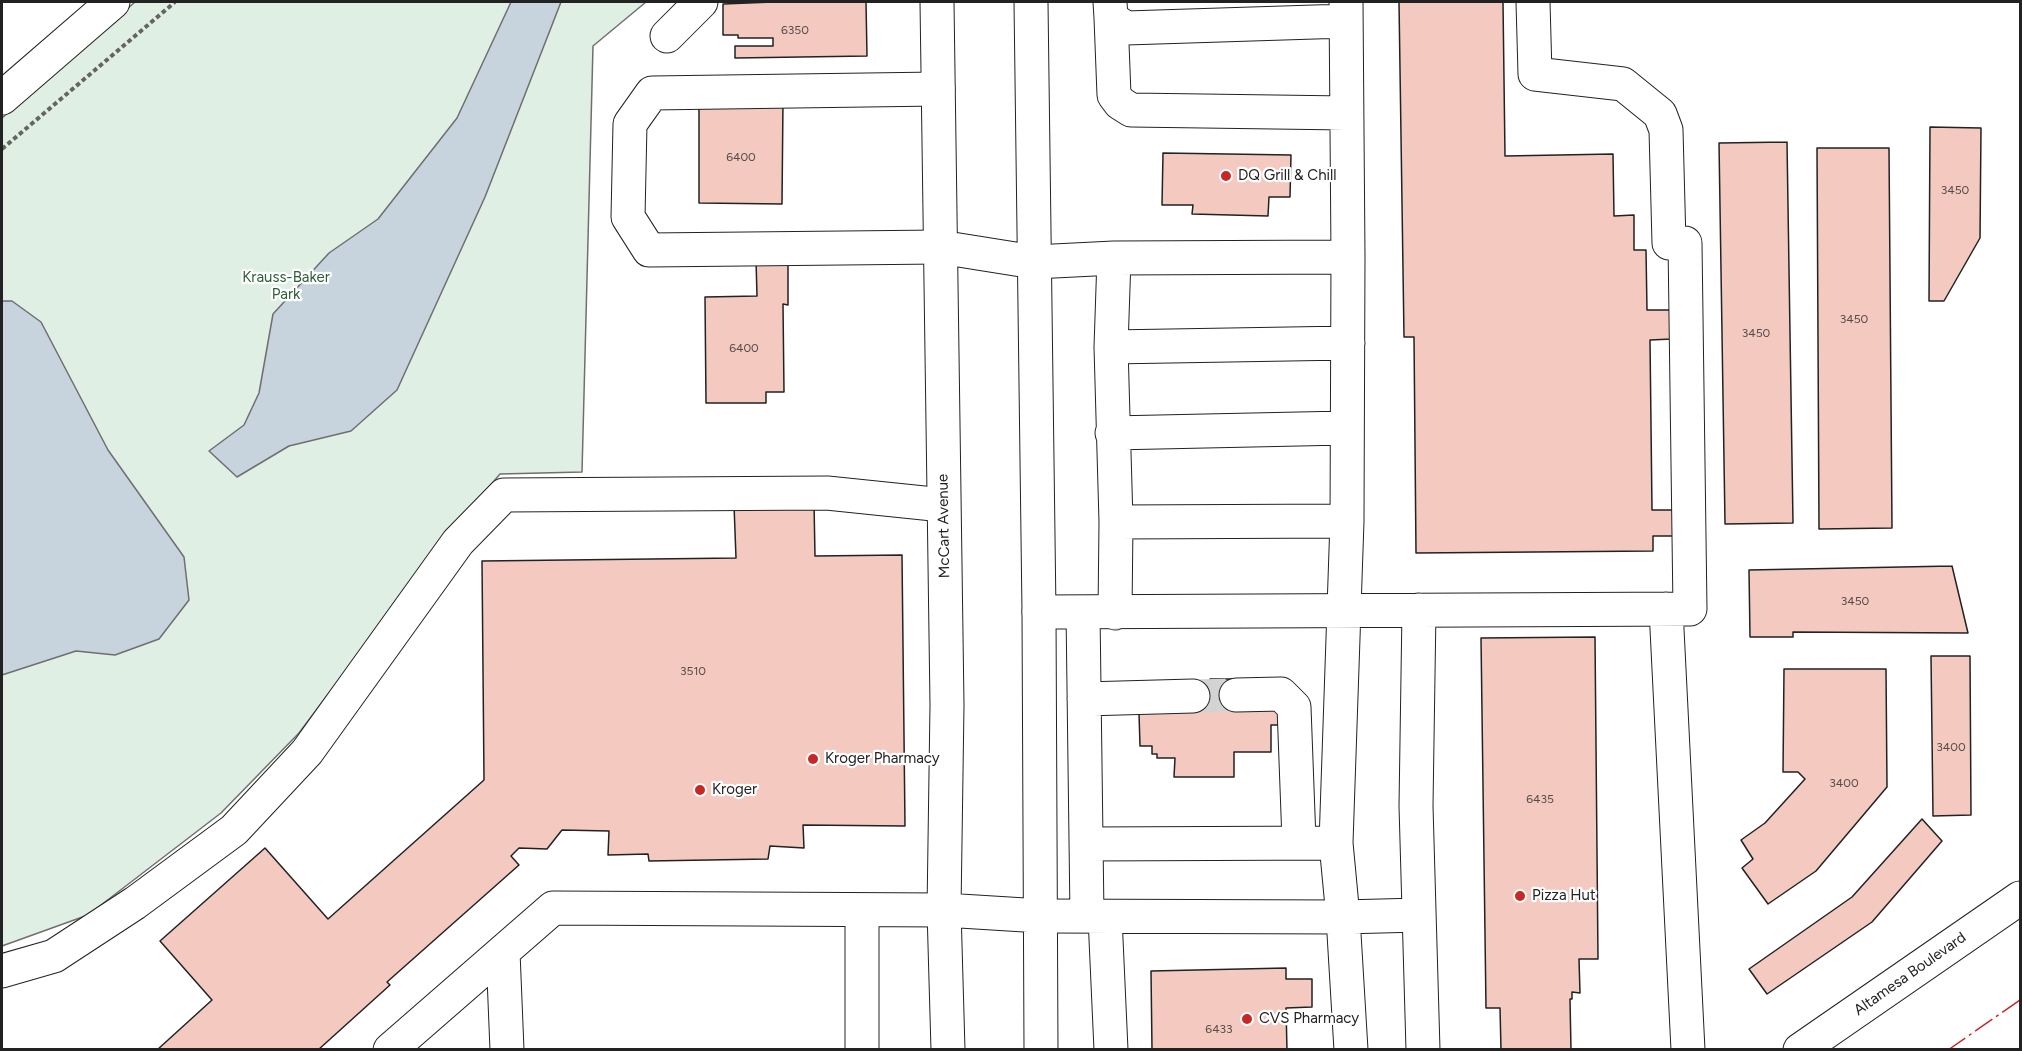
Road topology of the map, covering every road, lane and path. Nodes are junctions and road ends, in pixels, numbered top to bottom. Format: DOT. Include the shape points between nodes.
graph roads {
  1 [pos="113,2"];
  2 [pos="174,2"];
  3 [pos="701,2"];
  4 [pos="937,2"];
  5 [pos="1031,2"];
  6 [pos="1533,2"];
  7 [pos="1346,11"];
  8 [pos="1116,16"];
  9 [pos="667,36"];
  10 [pos="938,89"];
  11 [pos="2,98"];
  12 [pos="1347,113"];
  13 [pos="2,149"];
  14 [pos="940,248"];
  15 [pos="1348,257"];
  16 [pos="1114,258"];
  17 [pos="1034,262"];
  18 [pos="1348,343"];
  19 [pos="1111,347"];
  20 [pos="1346,428"];
  21 [pos="1112,433"];
  22 [pos="943,505"];
  23 [pos="1347,520"];
  24 [pos="1116,522"];
  25 [pos="1666,609"];
  26 [pos="1344,610"];
  27 [pos="1419,610"];
  28 [pos="1039,612"];
  29 [pos="1083,612"];
  30 [pos="1115,613"];
  31 [pos="1236,695"];
  32 [pos="1193,696"];
  33 [pos="1084,699"];
  34 [pos="1299,842"];
  35 [pos="1336,843"];
  36 [pos="1086,844"];
  37 [pos="2020,898"];
  38 [pos="862,910"];
  39 [pos="944,910"];
  40 [pos="1419,915"];
  41 [pos="1041,916"];
  42 [pos="1096,916"];
  43 [pos="1344,917"];
  44 [pos="503,952"];
  45 [pos="2,971"];
  46 [pos="390,1050"];
  47 [pos="507,1050"];
  48 [pos="862,1050"];
  49 [pos="948,1050"];
  50 [pos="1041,1050"];
  51 [pos="1111,1050"];
  52 [pos="1351,1050"];
  53 [pos="1423,1050"];
  54 [pos="1688,1050"];
  55 [pos="1800,1050"];
  1 -- 11 [label="main road"];
  2 -- 13 [label="path"];
  3 -- 9 [label="main road"];
  4 -- 10 [label="main road, McCart Avenue"];
  5 -- 17 [label="main road"];
  6 -- 25 [label="main road" via="1535,74 1623,84 1660,114 1666,130 1669,243 1685,243 1689,609"];
  7 -- 8 [label="main road"];
  7 -- 12 [label="main road"];
  8 -- 12 [label="main road" via="1114,95 1131,110"];
  10 -- 14 [label="main road, McCart Avenue"];
  10 -- 14 [label="main road" via="652,93 630,124 628,217 649,250"];
  12 -- 15 [label="main road"];
  14 -- 17 [label="main road"];
  14 -- 22 [label="main road, McCart Avenue"];
  15 -- 16 [label="main road"];
  15 -- 18 [label="main road"];
  16 -- 17 [label="main road"];
  16 -- 19 [label="main road"];
  17 -- 28 [label="main road"];
  18 -- 19 [label="main road"];
  18 -- 20 [label="main road"];
  19 -- 21 [label="main road"];
  20 -- 21 [label="main road"];
  20 -- 23 [label="main road"];
  21 -- 24 [label="main road"];
  22 -- 39 [label="main road, McCart Avenue" via="947,705"];
  22 -- 45 [label="main road" via="827,493 504,495 458,542 307,752 234,830 135,903 54,956"];
  23 -- 24 [label="main road"];
  23 -- 26 [label="main road"];
  24 -- 30 [label="main road"];
  25 -- 27 [label="main road"];
  25 -- 54 [label="main road"];
  26 -- 27 [label="main road"];
  26 -- 30 [label="main road"];
  26 -- 35 [label="main road"];
  27 -- 40 [label="main road" via="1416,806"];
  28 -- 29 [label="main road"];
  28 -- 41 [label="main road"];
  29 -- 30 [label="main road"];
  29 -- 33 [label="main road"];
  31 -- 34 [label="main road" via="1281,694 1294,707"];
  32 -- 33 [label="main road"];
  33 -- 36 [label="main road"];
  34 -- 35 [label="main road"];
  34 -- 36 [label="main road"];
  35 -- 43 [label="main road"];
  36 -- 42 [label="main road"];
  37 -- 55 [label="main road, Altamesa Boulevard"];
  38 -- 39 [label="main road"];
  38 -- 44 [label="main road" via="553,908"];
  38 -- 48 [label="main road"];
  39 -- 41 [label="main road"];
  39 -- 49 [label="main road, McCart Avenue"];
  40 -- 43 [label="main road"];
  40 -- 53 [label="main road"];
  41 -- 42 [label="main road"];
  41 -- 50 [label="main road"];
  42 -- 43 [label="main road"];
  42 -- 51 [label="main road"];
  43 -- 52 [label="main road"];
  44 -- 46 [label="main road"];
  44 -- 47 [label="main road"];
}
